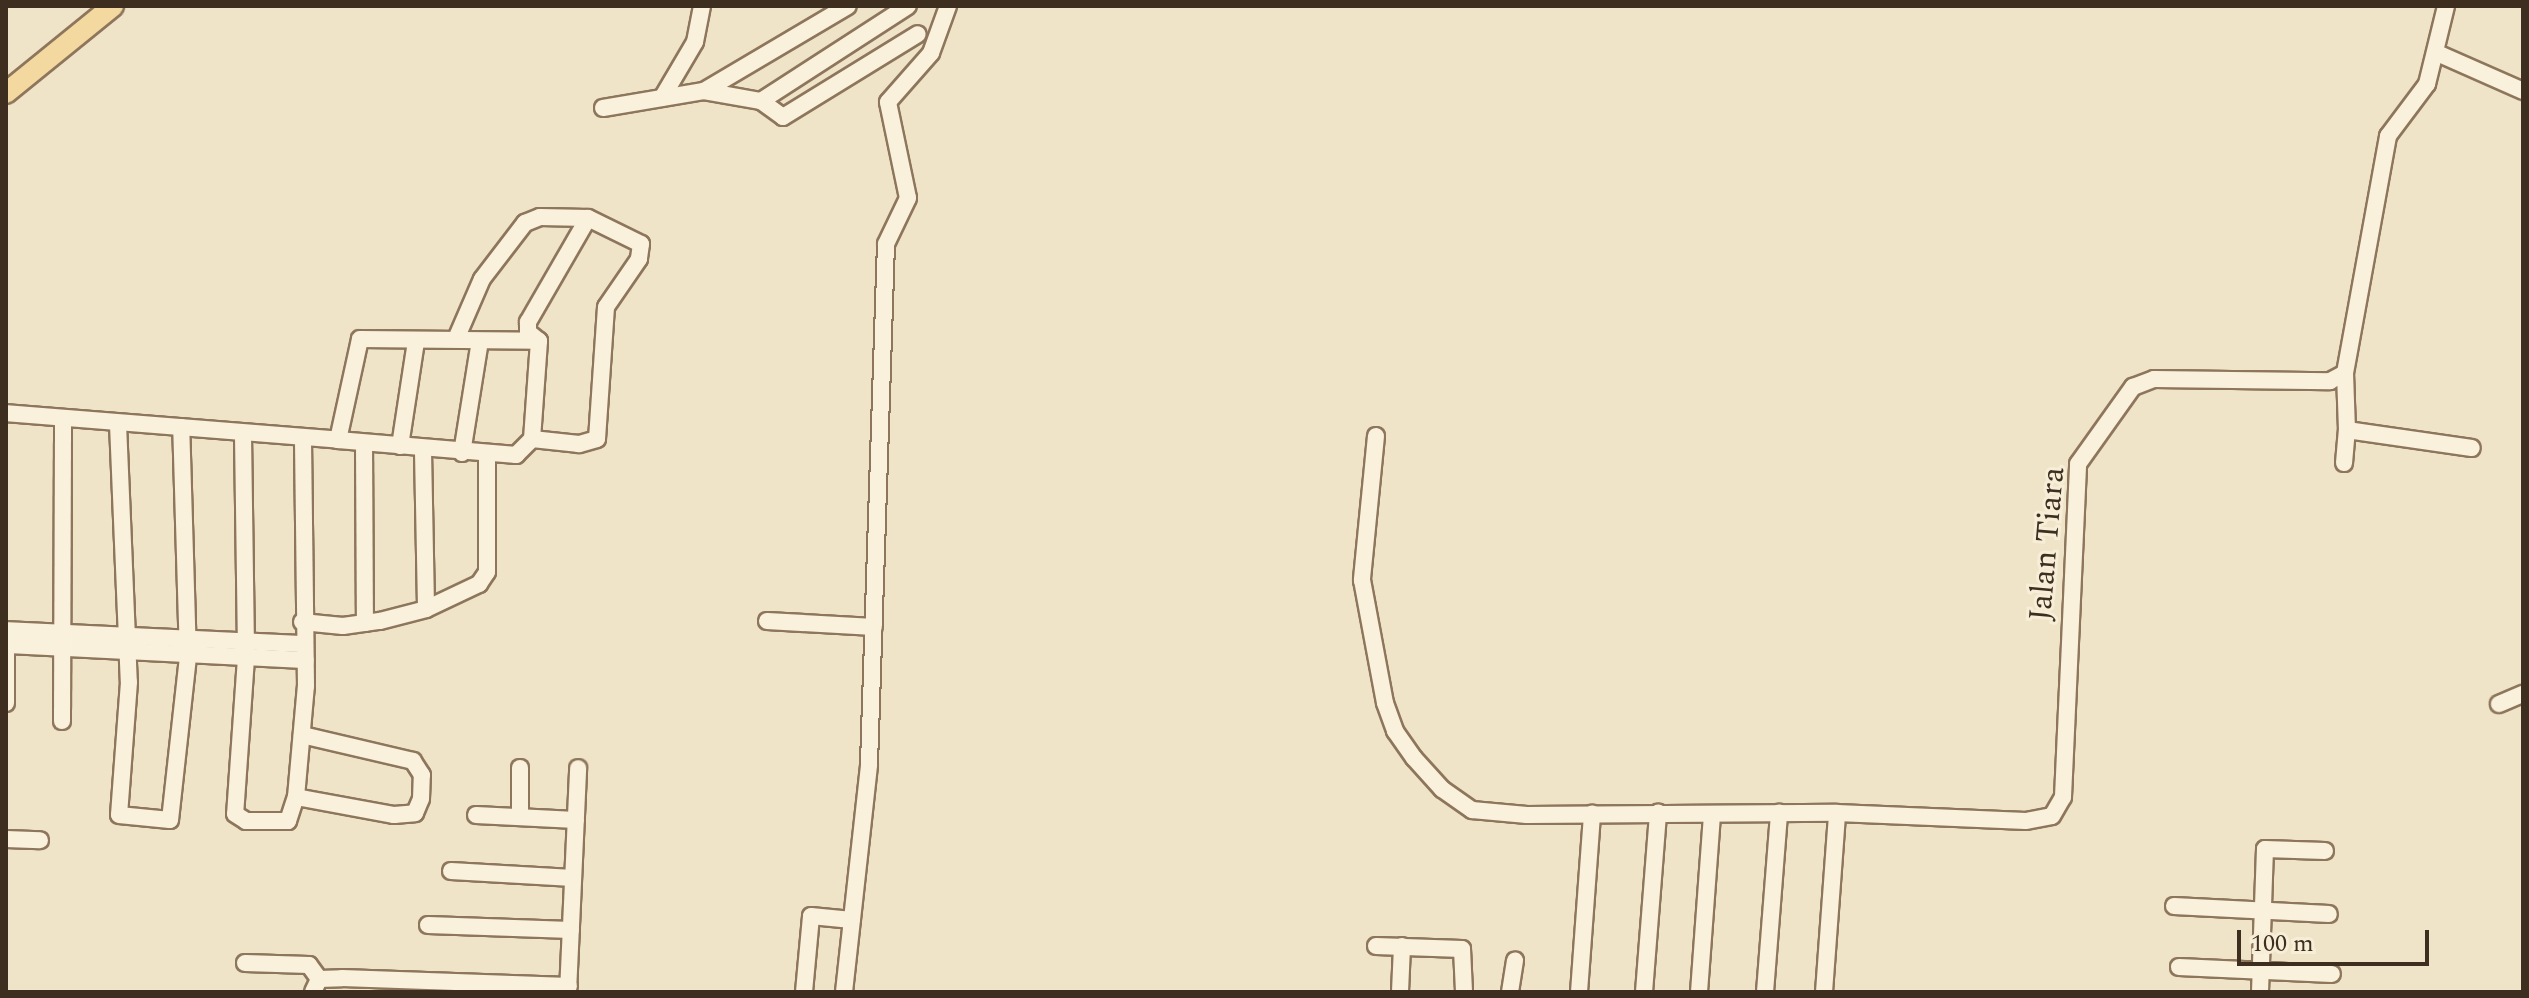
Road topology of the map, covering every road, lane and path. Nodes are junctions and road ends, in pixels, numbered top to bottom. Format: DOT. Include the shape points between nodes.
graph roads {
  1 [pos="113,6"];
  2 [pos="702,6"];
  3 [pos="848,6"];
  4 [pos="908,6"];
  5 [pos="948,6"];
  6 [pos="2446,6"];
  7 [pos="918,34"];
  8 [pos="2437,53"];
  9 [pos="704,91"];
  10 [pos="2523,91"];
  11 [pos="6,93"];
  12 [pos="662,98"];
  13 [pos="761,101"];
  14 [pos="603,108"];
  15 [pos="588,218"];
  16 [pos="456,339"];
  17 [pos="480,341"];
  18 [pos="539,341"];
  19 [pos="416,342"];
  20 [pos="2345,373"];
  21 [pos="6,413"];
  22 [pos="63,418"];
  23 [pos="118,424"];
  24 [pos="181,427"];
  25 [pos="2347,430"];
  26 [pos="243,435"];
  27 [pos="1376,436"];
  28 [pos="303,438"];
  29 [pos="532,439"];
  30 [pos="338,440"];
  31 [pos="364,443"];
  32 [pos="400,446"];
  33 [pos="2472,448"];
  34 [pos="423,451"];
  35 [pos="462,453"];
  36 [pos="487,454"];
  37 [pos="2344,463"];
  38 [pos="426,609"];
  39 [pos="767,621"];
  40 [pos="302,622"];
  41 [pos="365,623"];
  42 [pos="874,627"];
  43 [pos="188,639"];
  44 [pos="6,640"];
  45 [pos="65,642"];
  46 [pos="126,644"];
  47 [pos="246,649"];
  48 [pos="305,652"];
  49 [pos="188,657"];
  50 [pos="2523,694"];
  51 [pos="6,703"];
  52 [pos="2499,704"];
  53 [pos="62,721"];
  54 [pos="302,735"];
  55 [pos="520,768"];
  56 [pos="578,768"];
  57 [pos="296,797"];
  58 [pos="1592,813"];
  59 [pos="1658,813"];
  60 [pos="1779,813"];
  61 [pos="1837,813"];
  62 [pos="476,815"];
  63 [pos="1712,815"];
  64 [pos="520,817"];
  65 [pos="576,820"];
  66 [pos="6,839"];
  67 [pos="40,840"];
  68 [pos="2325,851"];
  69 [pos="451,871"];
  70 [pos="573,878"];
  71 [pos="2174,906"];
  72 [pos="2263,910"];
  73 [pos="2329,914"];
  74 [pos="852,920"];
  75 [pos="428,925"];
  76 [pos="571,930"];
  77 [pos="1376,946"];
  78 [pos="1402,946"];
  79 [pos="1515,960"];
  80 [pos="245,963"];
  81 [pos="2179,967"];
  82 [pos="2261,971"];
  83 [pos="2332,974"];
  84 [pos="316,986"];
  85 [pos="568,989"];
  86 [pos="804,992"];
  87 [pos="844,992"];
  88 [pos="1400,992"];
  89 [pos="1464,992"];
  90 [pos="1510,992"];
  91 [pos="1579,992"];
  92 [pos="1644,992"];
  93 [pos="1699,992"];
  94 [pos="1765,992"];
  95 [pos="1824,992"];
  96 [pos="2260,992"];
  1 -- 11 [label="main road"];
  2 -- 12 [label="street" via="695,42"];
  3 -- 9 [label="street"];
  4 -- 13 [label="street"];
  5 -- 42 [label="street" via="931,53 888,102 908,198 886,244"];
  6 -- 8 [label="street"];
  7 -- 13 [label="street" via="783,117"];
  8 -- 10 [label="street"];
  8 -- 20 [label="street" via="2427,84 2388,136"];
  9 -- 12 [label="street"];
  9 -- 13 [label="street"];
  12 -- 14 [label="street"];
  15 -- 16 [label="street" via="540,217 513,233 482,279"];
  15 -- 18 [label="street" via="528,322 528,332"];
  15 -- 29 [label="street" via="614,227 642,248 606,307 601,428 593,441 579,444"];
  16 -- 17 [label="street"];
  16 -- 19 [label="street" via="425,337"];
  17 -- 18 [label="street"];
  17 -- 35 [label="street"];
  18 -- 29 [label="street"];
  19 -- 30 [label="street" via="360,339"];
  19 -- 32 [label="street"];
  20 -- 25 [label="street"];
  20 -- 61 [label="street, Jalan Tiara" via="2330,381 2154,379 2133,387 2078,464 2063,797 2052,816 2026,821"];
  21 -- 22 [label="street"];
  22 -- 23 [label="street"];
  22 -- 45 [label="street"];
  23 -- 24 [label="street"];
  23 -- 46 [label="street"];
  24 -- 26 [label="street"];
  24 -- 43 [label="street"];
  25 -- 33 [label="street"];
  25 -- 37 [label="street"];
  26 -- 28 [label="street"];
  26 -- 47 [label="street"];
  27 -- 58 [label="street" via="1362,580 1395,731 1442,789 1472,810"];
  28 -- 30 [label="street"];
  28 -- 40 [label="street"];
  29 -- 36 [label="street" via="516,455"];
  30 -- 31 [label="street"];
  31 -- 32 [label="street"];
  31 -- 41 [label="street"];
  32 -- 34 [label="street"];
  34 -- 35 [label="street"];
  34 -- 38 [label="street"];
  35 -- 36 [label="street"];
  36 -- 38 [label="street" via="485,578 464,594"];
  38 -- 41 [label="street"];
  39 -- 42 [label="street"];
  40 -- 41 [label="street"];
  40 -- 48 [label="street"];
  42 -- 74 [label="street" via="869,764"];
  43 -- 46 [label="street"];
  43 -- 47 [label="street"];
  43 -- 49 [label="street"];
  44 -- 45 [label="street"];
  44 -- 51 [label="street"];
  45 -- 46 [label="street"];
  45 -- 53 [label="street"];
  46 -- 49 [label="street"];
  46 -- 49 [label="street" via="118,807 119,815 128,819 174,817"];
  47 -- 48 [label="street"];
  47 -- 49 [label="street"];
  47 -- 57 [label="street" via="235,814 246,821 288,821"];
  48 -- 54 [label="street"];
  50 -- 52 [label="street"];
  54 -- 57 [label="street"];
  54 -- 57 [label="street" via="413,761 422,775 421,799 415,813 394,815"];
  55 -- 64 [label="street"];
  56 -- 65 [label="street"];
  58 -- 59 [label="street"];
  58 -- 91 [label="street"];
  59 -- 63 [label="street"];
  59 -- 92 [label="street"];
  60 -- 61 [label="street"];
  60 -- 63 [label="street"];
  60 -- 94 [label="street"];
  61 -- 95 [label="street"];
  62 -- 64 [label="street"];
  63 -- 93 [label="street"];
  64 -- 65 [label="street"];
  65 -- 70 [label="street"];
  66 -- 67 [label="street"];
  68 -- 72 [label="street" via="2265,849"];
  69 -- 70 [label="street"];
  70 -- 76 [label="street"];
  71 -- 72 [label="street"];
  72 -- 73 [label="street"];
  72 -- 82 [label="street"];
  74 -- 86 [label="street" via="811,916"];
  74 -- 87 [label="street"];
  75 -- 76 [label="street"];
  76 -- 85 [label="street"];
  77 -- 78 [label="street"];
  78 -- 88 [label="street"];
  78 -- 89 [label="street" via="1462,949"];
  79 -- 90 [label="street"];
  80 -- 84 [label="street" via="309,965"];
  81 -- 82 [label="street"];
  82 -- 83 [label="street"];
  82 -- 96 [label="street"];
  84 -- 85 [label="street"];
}
